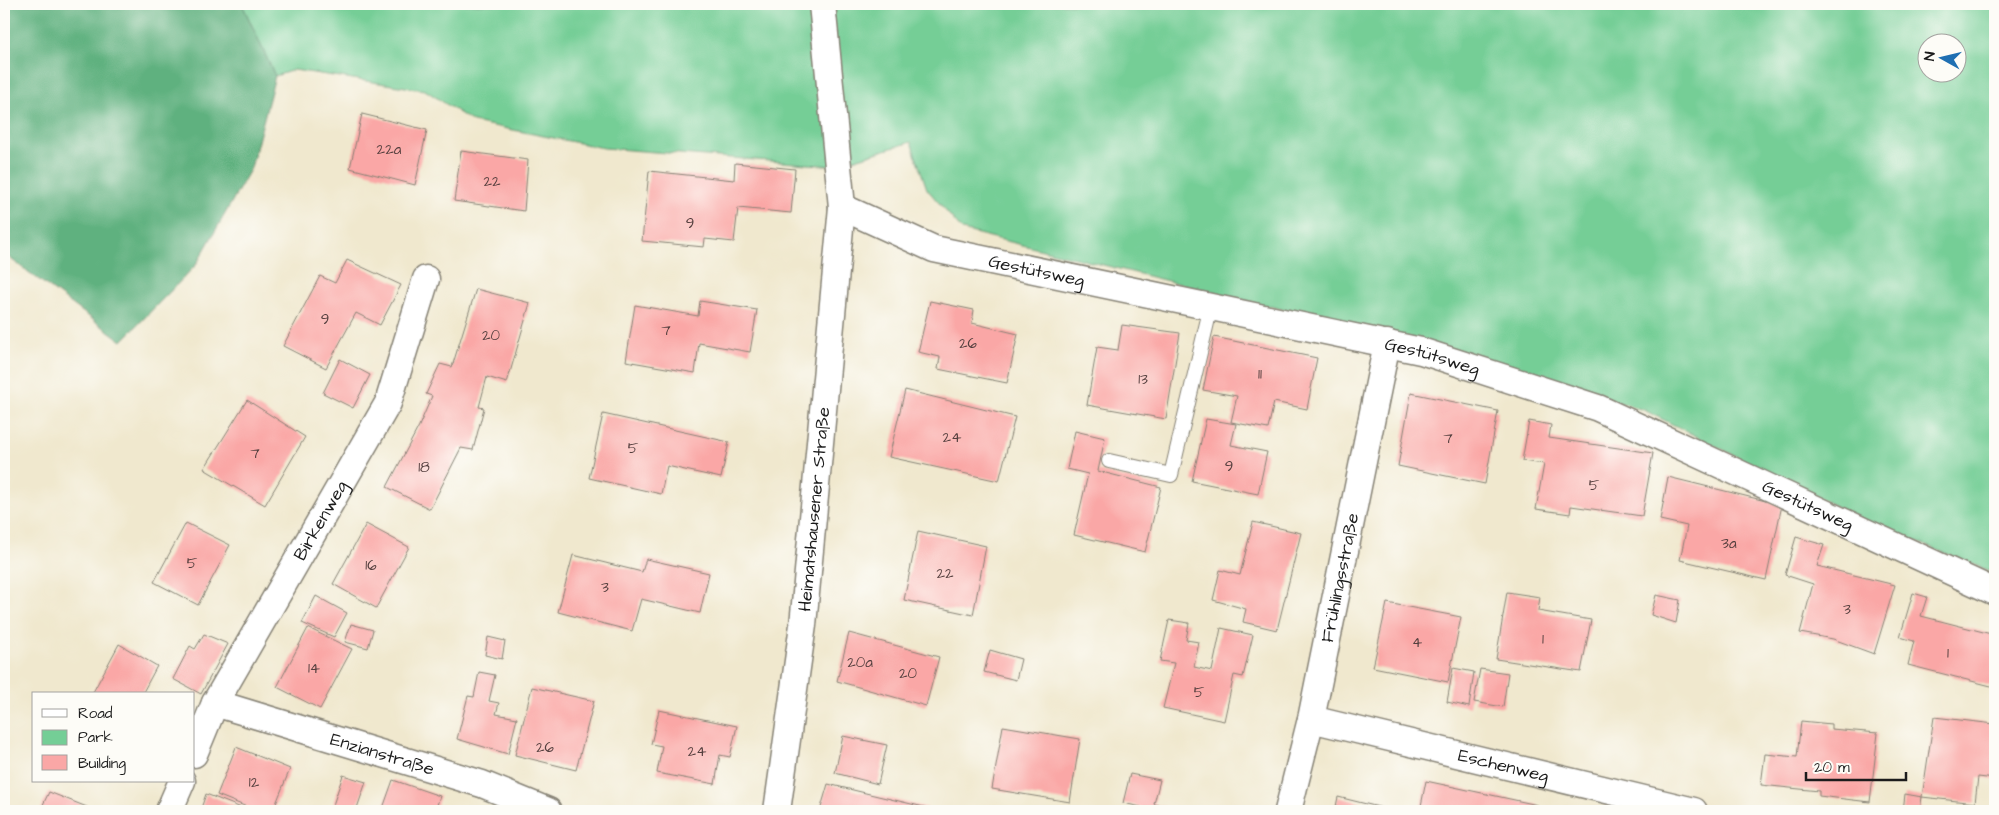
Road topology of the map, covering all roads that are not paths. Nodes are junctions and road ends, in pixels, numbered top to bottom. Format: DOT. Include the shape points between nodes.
graph roads {
  1 [pos="822,4"];
  2 [pos="842,208"];
  3 [pos="426,279"];
  4 [pos="1211,306"];
  5 [pos="1387,343"];
  6 [pos="1109,461"];
  7 [pos="1995,592"];
  8 [pos="215,703"];
  9 [pos="1311,719"];
  10 [pos="195,752"];
  11 [pos="182,782"];
  12 [pos="169,811"];
  13 [pos="548,811"];
  14 [pos="777,811"];
  15 [pos="1288,811"];
  16 [pos="1694,811"];
  1 -- 2 [label="street, Heimatshausener Straße"];
  2 -- 4 [label="street, Gestütsweg" via="934,249"];
  2 -- 14 [label="street, Heimatshausener Straße" via="803,625"];
  3 -- 8 [label="street, Birkenweg" via="388,404"];
  4 -- 5 [label="street, Gestütsweg"];
  4 -- 6 [label="lane" via="1171,475"];
  5 -- 7 [label="street, Gestütsweg" via="1598,408"];
  5 -- 9 [label="street, Frühlingsstraße"];
  8 -- 10 [label="street, Birkenweg"];
  8 -- 13 [label="street, Enzianstraße" via="482,784"];
  9 -- 15 [label="street, Frühlingsstraße"];
  9 -- 16 [label="street, Eschenweg"];
  11 -- 12 [label="street"];
}
